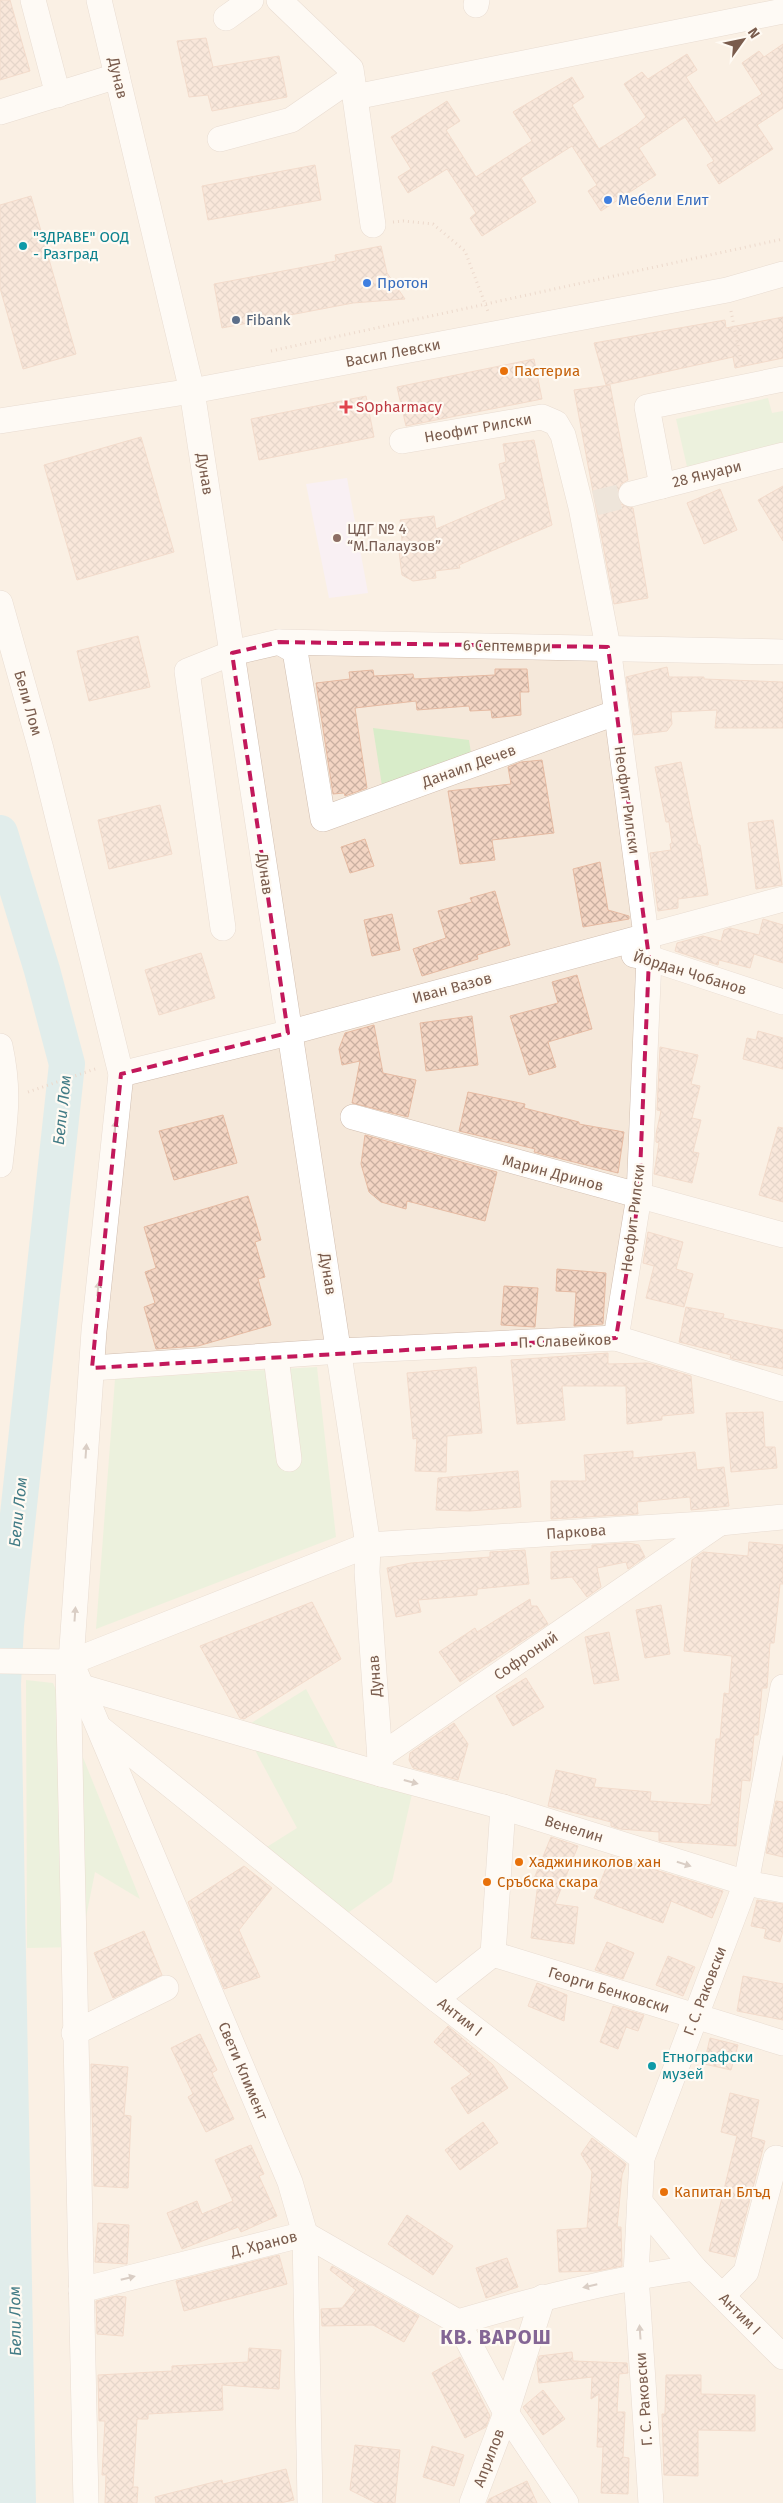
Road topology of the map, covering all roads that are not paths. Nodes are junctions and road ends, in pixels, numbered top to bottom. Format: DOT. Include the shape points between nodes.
graph roads {
  1 [pos="33,0"];
  2 [pos="99,0"];
  3 [pos="251,0"];
  4 [pos="279,0"];
  5 [pos="783,11"];
  6 [pos="226,18"];
  7 [pos="117,76"];
  8 [pos="353,88"];
  9 [pos="44,105"];
  10 [pos="0,112"];
  11 [pos="220,139"];
  12 [pos="373,225"];
  13 [pos="783,274"];
  14 [pos="783,379"];
  15 [pos="192,390"];
  16 [pos="0,421"];
  17 [pos="402,441"];
  18 [pos="783,455"];
  19 [pos="662,486"];
  20 [pos="631,494"];
  21 [pos="0,604"];
  22 [pos="279,642"];
  23 [pos="608,647"];
  24 [pos="232,652"];
  25 [pos="783,652"];
  26 [pos="615,713"];
  27 [pos="783,899"];
  28 [pos="223,928"];
  29 [pos="647,946"];
  30 [pos="783,1002"];
  31 [pos="288,1033"];
  32 [pos="0,1046"];
  33 [pos="121,1074"];
  34 [pos="4,1103"];
  35 [pos="353,1117"];
  36 [pos="0,1165"];
  37 [pos="639,1196"];
  38 [pos="783,1235"];
  39 [pos="616,1338"];
  40 [pos="340,1351"];
  41 [pos="276,1357"];
  42 [pos="92,1368"];
  43 [pos="783,1389"];
  44 [pos="289,1459"];
  45 [pos="783,1517"];
  46 [pos="720,1523"];
  47 [pos="368,1545"];
  48 [pos="0,1661"];
  49 [pos="70,1662"];
  50 [pos="82,1687"];
  51 [pos="783,1687"];
  52 [pos="99,1727"];
  53 [pos="381,1765"];
  54 [pos="503,1807"];
  55 [pos="746,1883"];
  56 [pos="783,1890"];
  57 [pos="493,1954"];
  58 [pos="166,1988"];
  59 [pos="436,1999"];
  60 [pos="696,2016"];
  61 [pos="74,2033"];
  62 [pos="783,2044"];
  63 [pos="642,2158"];
  64 [pos="780,2159"];
  65 [pos="640,2202"];
  66 [pos="305,2234"];
  67 [pos="694,2268"];
  68 [pos="636,2276"];
  69 [pos="80,2290"];
  70 [pos="722,2296"];
  71 [pos="543,2297"];
  72 [pos="458,2322"];
  73 [pos="783,2357"];
  74 [pos="506,2413"];
  75 [pos="86,2503"];
  76 [pos="310,2503"];
  77 [pos="472,2503"];
  78 [pos="566,2503"];
  79 [pos="651,2503"];
  1 -- 9 [label="street"];
  2 -- 7 [label="street, Дунав"];
  3 -- 6 [label="street"];
  4 -- 8 [label="street" via="351,69"];
  5 -- 8 [label="street"];
  7 -- 9 [label="street"];
  7 -- 15 [label="street, Дунав"];
  8 -- 11 [label="street" via="291,120"];
  8 -- 12 [label="street"];
  9 -- 10 [label="street"];
  13 -- 15 [label="street, Васил Левски" via="727,290"];
  14 -- 19 [label="street" via="647,407"];
  15 -- 16 [label="street, Васил Левски"];
  15 -- 24 [label="street, Дунав"];
  17 -- 23 [label="street, Неофит Рилски" via="542,417 556,423 588,505"];
  18 -- 19 [label="street, 28 Януари"];
  19 -- 20 [label="street, 28 Януари"];
  21 -- 33 [label="street, Бели Лом" via="41,749"];
  22 -- 23 [label="street, 6 Септември"];
  22 -- 24 [label="street, 6 Септември"];
  22 -- 26 [label="street, Данаил Дечев" via="295,651 323,819"];
  23 -- 25 [label="street, 6 Септември"];
  23 -- 26 [label="street, Неофит Рилски"];
  24 -- 28 [label="street, 6 Септември" via="187,671"];
  24 -- 31 [label="street, Дунав"];
  26 -- 29 [label="street, Неофит Рилски"];
  27 -- 29 [label="street, Иван Вазов"];
  29 -- 30 [label="street, Йордан Чобанов"];
  29 -- 31 [label="street, Иван Вазов" via="597,948"];
  29 -- 37 [label="street, Неофит Рилски"];
  31 -- 33 [label="street, Иван Вазов"];
  31 -- 40 [label="street, Дунав"];
  32 -- 34 [label="street" via="6,1072"];
  42 -- 33 [label="street, Бели Лом, one-way"];
  34 -- 36 [label="street"];
  35 -- 37 [label="street, Марин Дринов"];
  37 -- 38 [label="street, Марин Дринов"];
  37 -- 39 [label="street, Неофит Рилски"];
  39 -- 40 [label="street, П. Славейков"];
  39 -- 43 [label="street, П. Славейков"];
  40 -- 41 [label="street, П. Славейков"];
  40 -- 47 [label="street, Дунав"];
  41 -- 42 [label="street, П. Славейков"];
  41 -- 44 [label="street"];
  49 -- 42 [label="street, Бели Лом, one-way"];
  45 -- 46 [label="street, Паркова"];
  46 -- 47 [label="street, Паркова"];
  46 -- 53 [label="street, Софроний"];
  47 -- 49 [label="street, Паркова"];
  47 -- 53 [label="street, Дунав" via="367,1572"];
  48 -- 49 [label="street"];
  49 -- 50 [label="street, Свети Климент"];
  49 -- 61 [label="street, Бели Лом"];
  50 -- 52 [label="street, Свети Климент"];
  50 -- 53 [label="street, Венелин"];
  51 -- 55 [label="street, Г. С. Раковски"];
  52 -- 59 [label="street, Антим I"];
  52 -- 66 [label="street, Свети Климент" via="290,2182"];
  53 -- 54 [label="street, Венелин, one-way"];
  54 -- 55 [label="street, Венелин, one-way"];
  54 -- 57 [label="street"];
  55 -- 56 [label="street, Венелин"];
  55 -- 60 [label="street, Г. С. Раковски"];
  57 -- 59 [label="street"];
  57 -- 60 [label="street, Георги Бенковски"];
  58 -- 61 [label="street"];
  59 -- 63 [label="street, Антим I"];
  60 -- 62 [label="street, Георги Бенковски"];
  60 -- 63 [label="street, Г. С. Раковски"];
  61 -- 69 [label="street"];
  63 -- 65 [label="street, Г. С. Раковски"];
  64 -- 70 [label="street" via="746,2272"];
  65 -- 67 [label="street, Антим I"];
  65 -- 68 [label="street, Г. С. Раковски"];
  69 -- 66 [label="street, Д. Хранов, one-way"];
  66 -- 72 [label="street, Д. Хранов"];
  66 -- 76 [label="street, Свети Климент"];
  67 -- 68 [label="street"];
  67 -- 70 [label="street, Антим I"];
  68 -- 71 [label="street, one-way"];
  79 -- 68 [label="street, Г. С. Раковски, one-way"];
  69 -- 75 [label="street"];
  70 -- 73 [label="street, Антим I"];
  71 -- 72 [label="street"];
  71 -- 74 [label="street, Априлов"];
  72 -- 74 [label="street"];
  74 -- 77 [label="street, Априлов"];
  74 -- 78 [label="street"];
}
